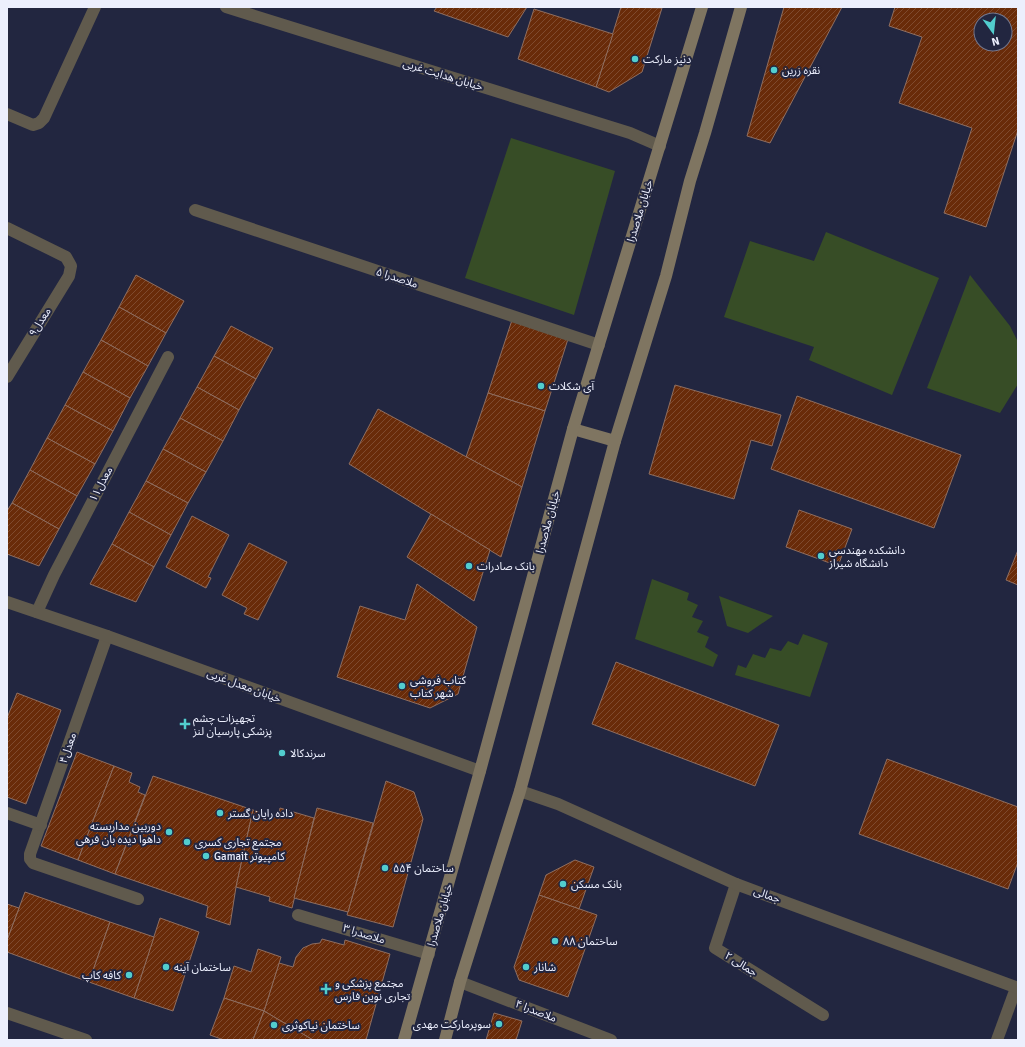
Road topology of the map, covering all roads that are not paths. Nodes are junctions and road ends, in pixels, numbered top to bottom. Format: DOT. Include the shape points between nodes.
graph roads {
  1 [pos="95,7"];
  2 [pos="226,7"];
  3 [pos="702,7"];
  4 [pos="741,7"];
  5 [pos="7,114"];
  6 [pos="660,146"];
  7 [pos="195,210"];
  8 [pos="7,228"];
  9 [pos="599,345"];
  10 [pos="168,357"];
  11 [pos="11,361"];
  12 [pos="7,377"];
  13 [pos="574,429"];
  14 [pos="615,441"];
  15 [pos="7,602"];
  16 [pos="37,612"];
  17 [pos="107,636"];
  18 [pos="480,771"];
  19 [pos="520,791"];
  20 [pos="7,813"];
  21 [pos="41,825"];
  22 [pos="736,884"];
  23 [pos="138,899"];
  24 [pos="298,915"];
  25 [pos="429,954"];
  26 [pos="460,982"];
  27 [pos="1017,988"];
  28 [pos="7,1014"];
  29 [pos="823,1016"];
  30 [pos="86,1040"];
  31 [pos="404,1040"];
  32 [pos="445,1040"];
  33 [pos="611,1040"];
  34 [pos="997,1040"];
  1 -- 5 [label="street" via="44,118 33,125"];
  2 -- 6 [label="street, خیابان هدایت غربی" via="630,133"];
  3 -- 6 [label="main road, خیابان ملاصدرا"];
  4 -- 14 [label="main road" via="690,181 666,276"];
  6 -- 9 [label="main road, خیابان ملاصدرا"];
  7 -- 9 [label="street, ۵ ملاصدرا"];
  8 -- 11 [label="street, معدل۹" via="66,257 71,266 69,276"];
  9 -- 13 [label="main road, خیابان ملاصدرا"];
  10 -- 16 [label="street, معدل۱۱"];
  11 -- 12 [label="street, معدل۹"];
  13 -- 14 [label="main road"];
  13 -- 18 [label="main road, خیابان ملاصدرا"];
  14 -- 19 [label="main road"];
  15 -- 16 [label="street, خیابان معدل غربی"];
  16 -- 17 [label="street, خیابان معدل غربی"];
  17 -- 18 [label="street, خیابان معدل غربی"];
  17 -- 21 [label="street, معدل۴"];
  18 -- 25 [label="main road, خیابان ملاصدرا"];
  19 -- 22 [label="street, جمالی" via="558,804"];
  19 -- 26 [label="main road"];
  20 -- 21 [label="street"];
  21 -- 23 [label="street, معدل۴" via="30,854 33,863"];
  22 -- 27 [label="street, جمالی"];
  22 -- 29 [label="street, ۲ جمالی" via="715,948"];
  24 -- 25 [label="street, ۳ ملاصدرا"];
  25 -- 31 [label="main road, خیابان ملاصدرا"];
  26 -- 32 [label="main road"];
  26 -- 33 [label="street, ۴ ملاصدرا"];
  27 -- 34 [label="street"];
  28 -- 30 [label="street"];
}
